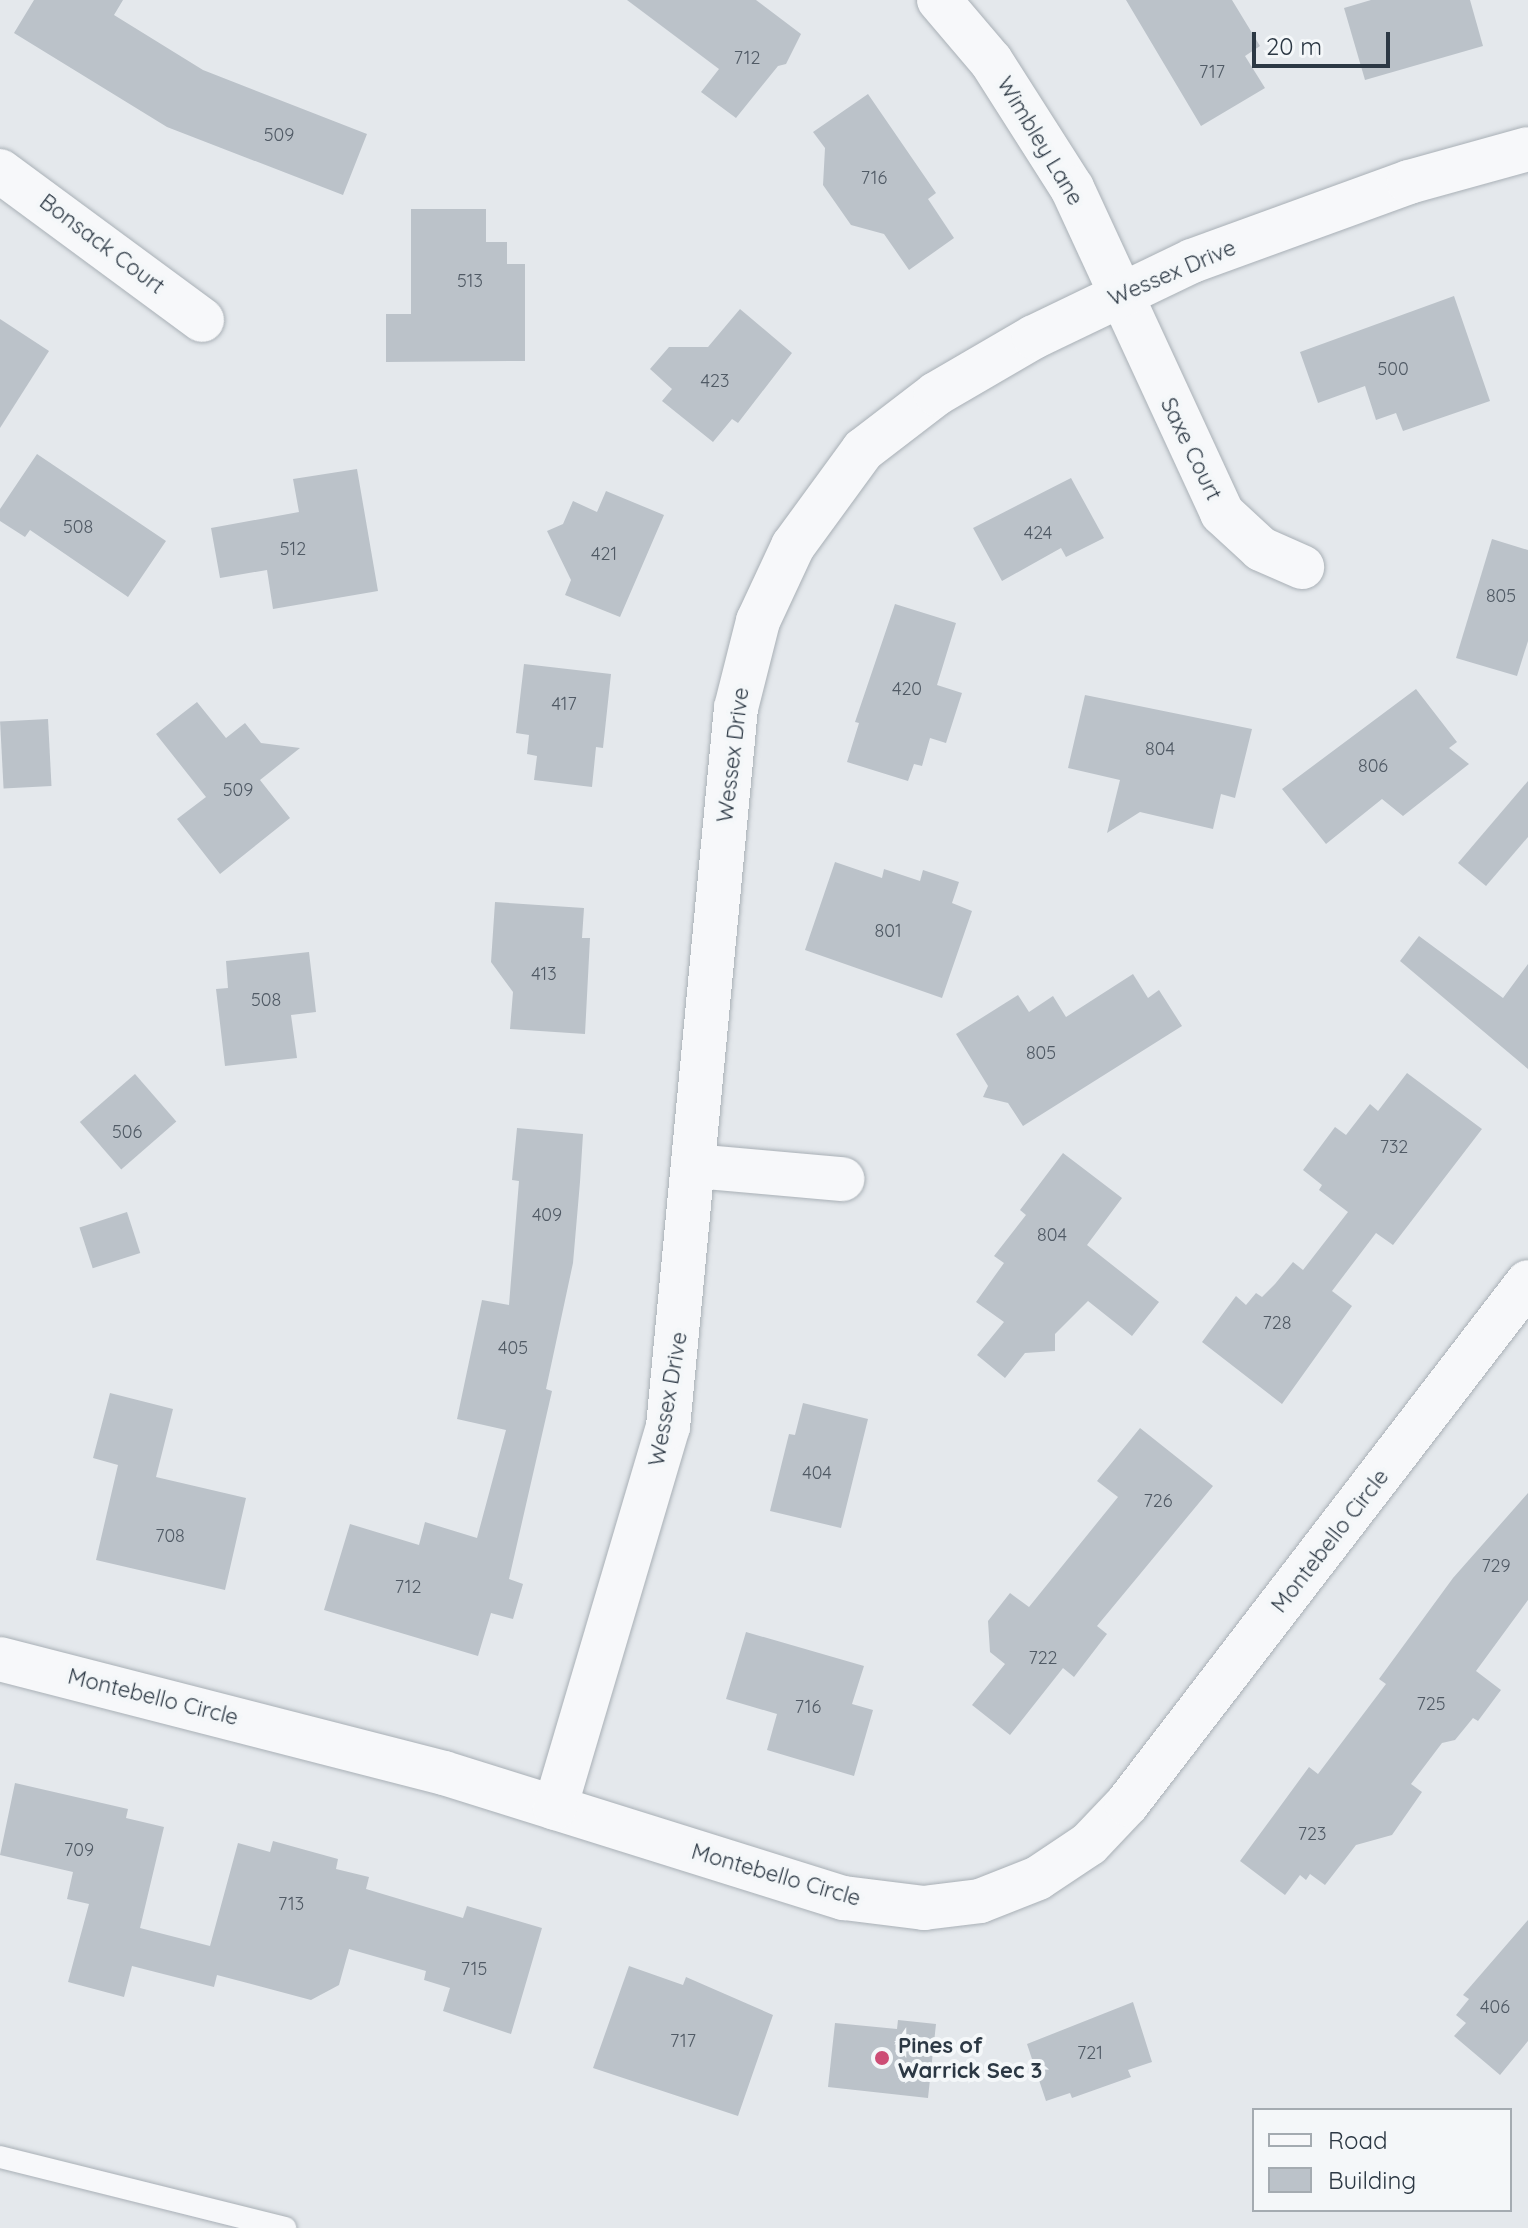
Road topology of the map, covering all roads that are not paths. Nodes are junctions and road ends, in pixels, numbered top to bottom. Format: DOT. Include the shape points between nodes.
graph roads {
  1 [pos="939,0"];
  2 [pos="1528,149"];
  3 [pos="0,171"];
  4 [pos="1118,295"];
  5 [pos="202,320"];
  6 [pos="1302,567"];
  7 [pos="695,1166"];
  8 [pos="842,1179"];
  9 [pos="1528,1282"];
  10 [pos="0,1659"];
  11 [pos="555,1808"];
  12 [pos="0,2157"];
  13 [pos="285,2228"];
  1 -- 4 [label="street, Wimbley Lane" via="991,61 1052,153"];
  2 -- 4 [label="street, Wessex Drive" via="1409,182 1192,261"];
  3 -- 5 [label="street, Bonsack Court"];
  4 -- 6 [label="street, Saxe Court" via="1222,513 1261,549"];
  4 -- 7 [label="street, Wessex Drive" via="1034,337 897,421 835,483 776,579 758,621 736,708"];
  7 -- 8 [label="street"];
  7 -- 11 [label="street, Wessex Drive" via="668,1427"];
  9 -- 11 [label="street, Montebello Circle" via="1127,1804 1089,1844 1038,1878 980,1901 924,1908 871,1903"];
  10 -- 11 [label="street, Montebello Circle" via="444,1773"];
  12 -- 13 [label="lane"];
}
